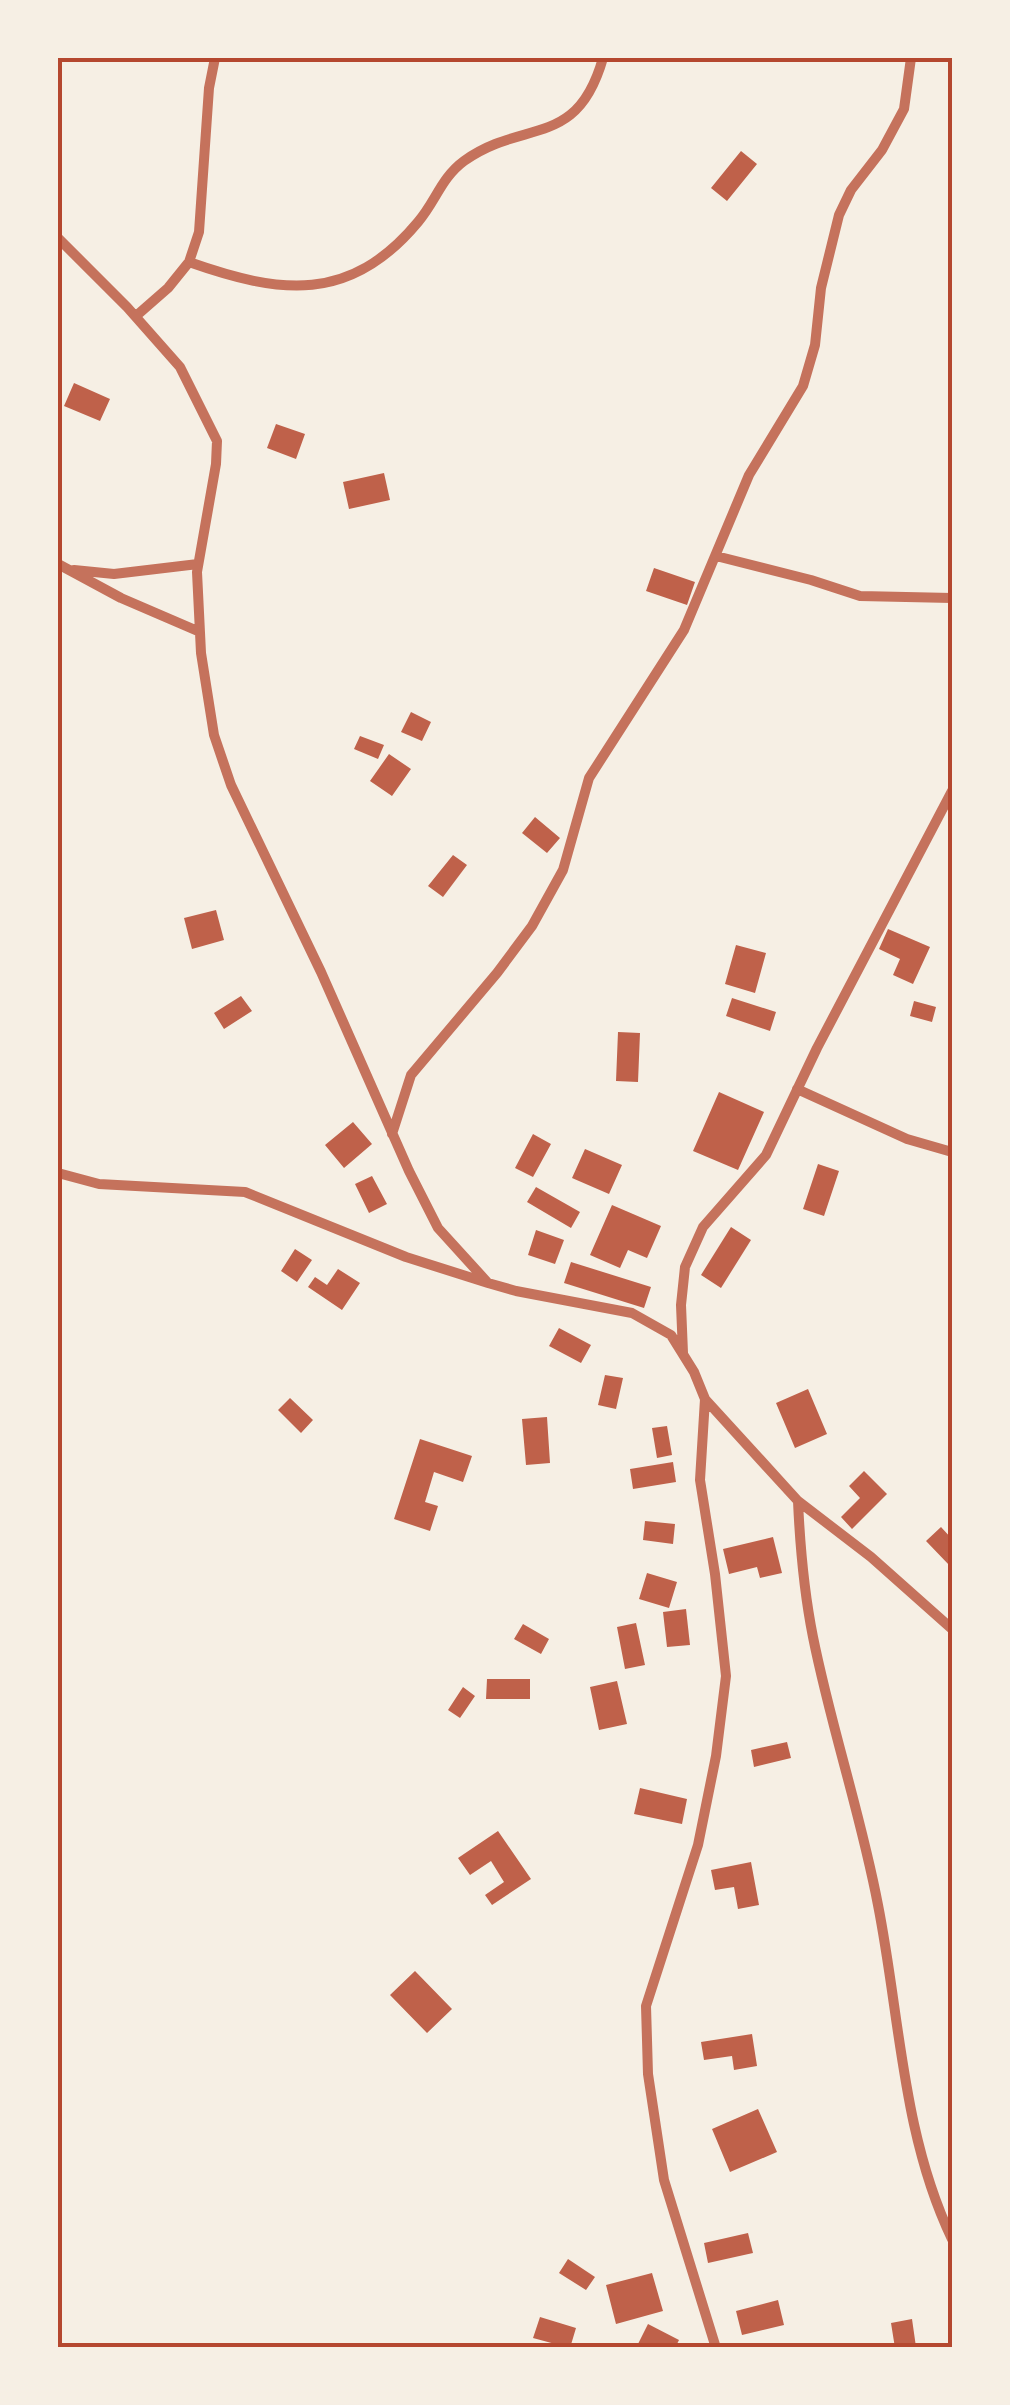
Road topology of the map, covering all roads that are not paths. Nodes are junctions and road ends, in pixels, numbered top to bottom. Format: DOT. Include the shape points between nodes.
graph roads {
  1 [pos="216,58"];
  2 [pos="603,58"];
  3 [pos="911,58"];
  4 [pos="58,238"];
  5 [pos="188,262"];
  6 [pos="136,316"];
  7 [pos="716,556"];
  8 [pos="198,564"];
  9 [pos="62,567"];
  10 [pos="952,598"];
  11 [pos="200,632"];
  12 [pos="952,791"];
  13 [pos="797,1089"];
  14 [pos="392,1134"];
  15 [pos="952,1152"];
  16 [pos="58,1173"];
  17 [pos="488,1283"];
  18 [pos="683,1354"];
  19 [pos="705,1398"];
  20 [pos="798,1501"];
  21 [pos="952,1630"];
  22 [pos="952,2239"];
  23 [pos="716,2348"];
  1 -- 5 [label="street" via="199,232"];
  2 -- 5 [label="street" via="586,100 566,120 467,159 444,177 420,220 356,274 326,285 290,286 254,283"];
  3 -- 7 [label="street" via="904,108 839,215 803,386 750,474"];
  4 -- 6 [label="street"];
  5 -- 6 [label="street"];
  6 -- 8 [label="street" via="180,367 217,441"];
  7 -- 10 [label="street" via="860,596"];
  7 -- 14 [label="street" via="684,630 588,778 562,870 532,926 411,1075"];
  8 -- 9 [label="street" via="114,574"];
  8 -- 11 [label="street"];
  9 -- 11 [label="street"];
  11 -- 14 [label="street" via="214,735 232,785"];
  12 -- 13 [label="street"];
  13 -- 15 [label="street"];
  13 -- 18 [label="street" via="766,1155 703,1227 685,1266"];
  14 -- 17 [label="street" via="438,1228"];
  16 -- 17 [label="street" via="98,1184 245,1192"];
  17 -- 18 [label="street" via="632,1313 671,1335"];
  18 -- 19 [label="street"];
  19 -- 20 [label="street"];
  19 -- 23 [label="street" via="700,1480 726,1676 698,1845 646,2006 648,2074 664,2180"];
  20 -- 21 [label="street"];
  20 -- 22 [label="street" via="813,1638 878,1904 923,2166"];
}
